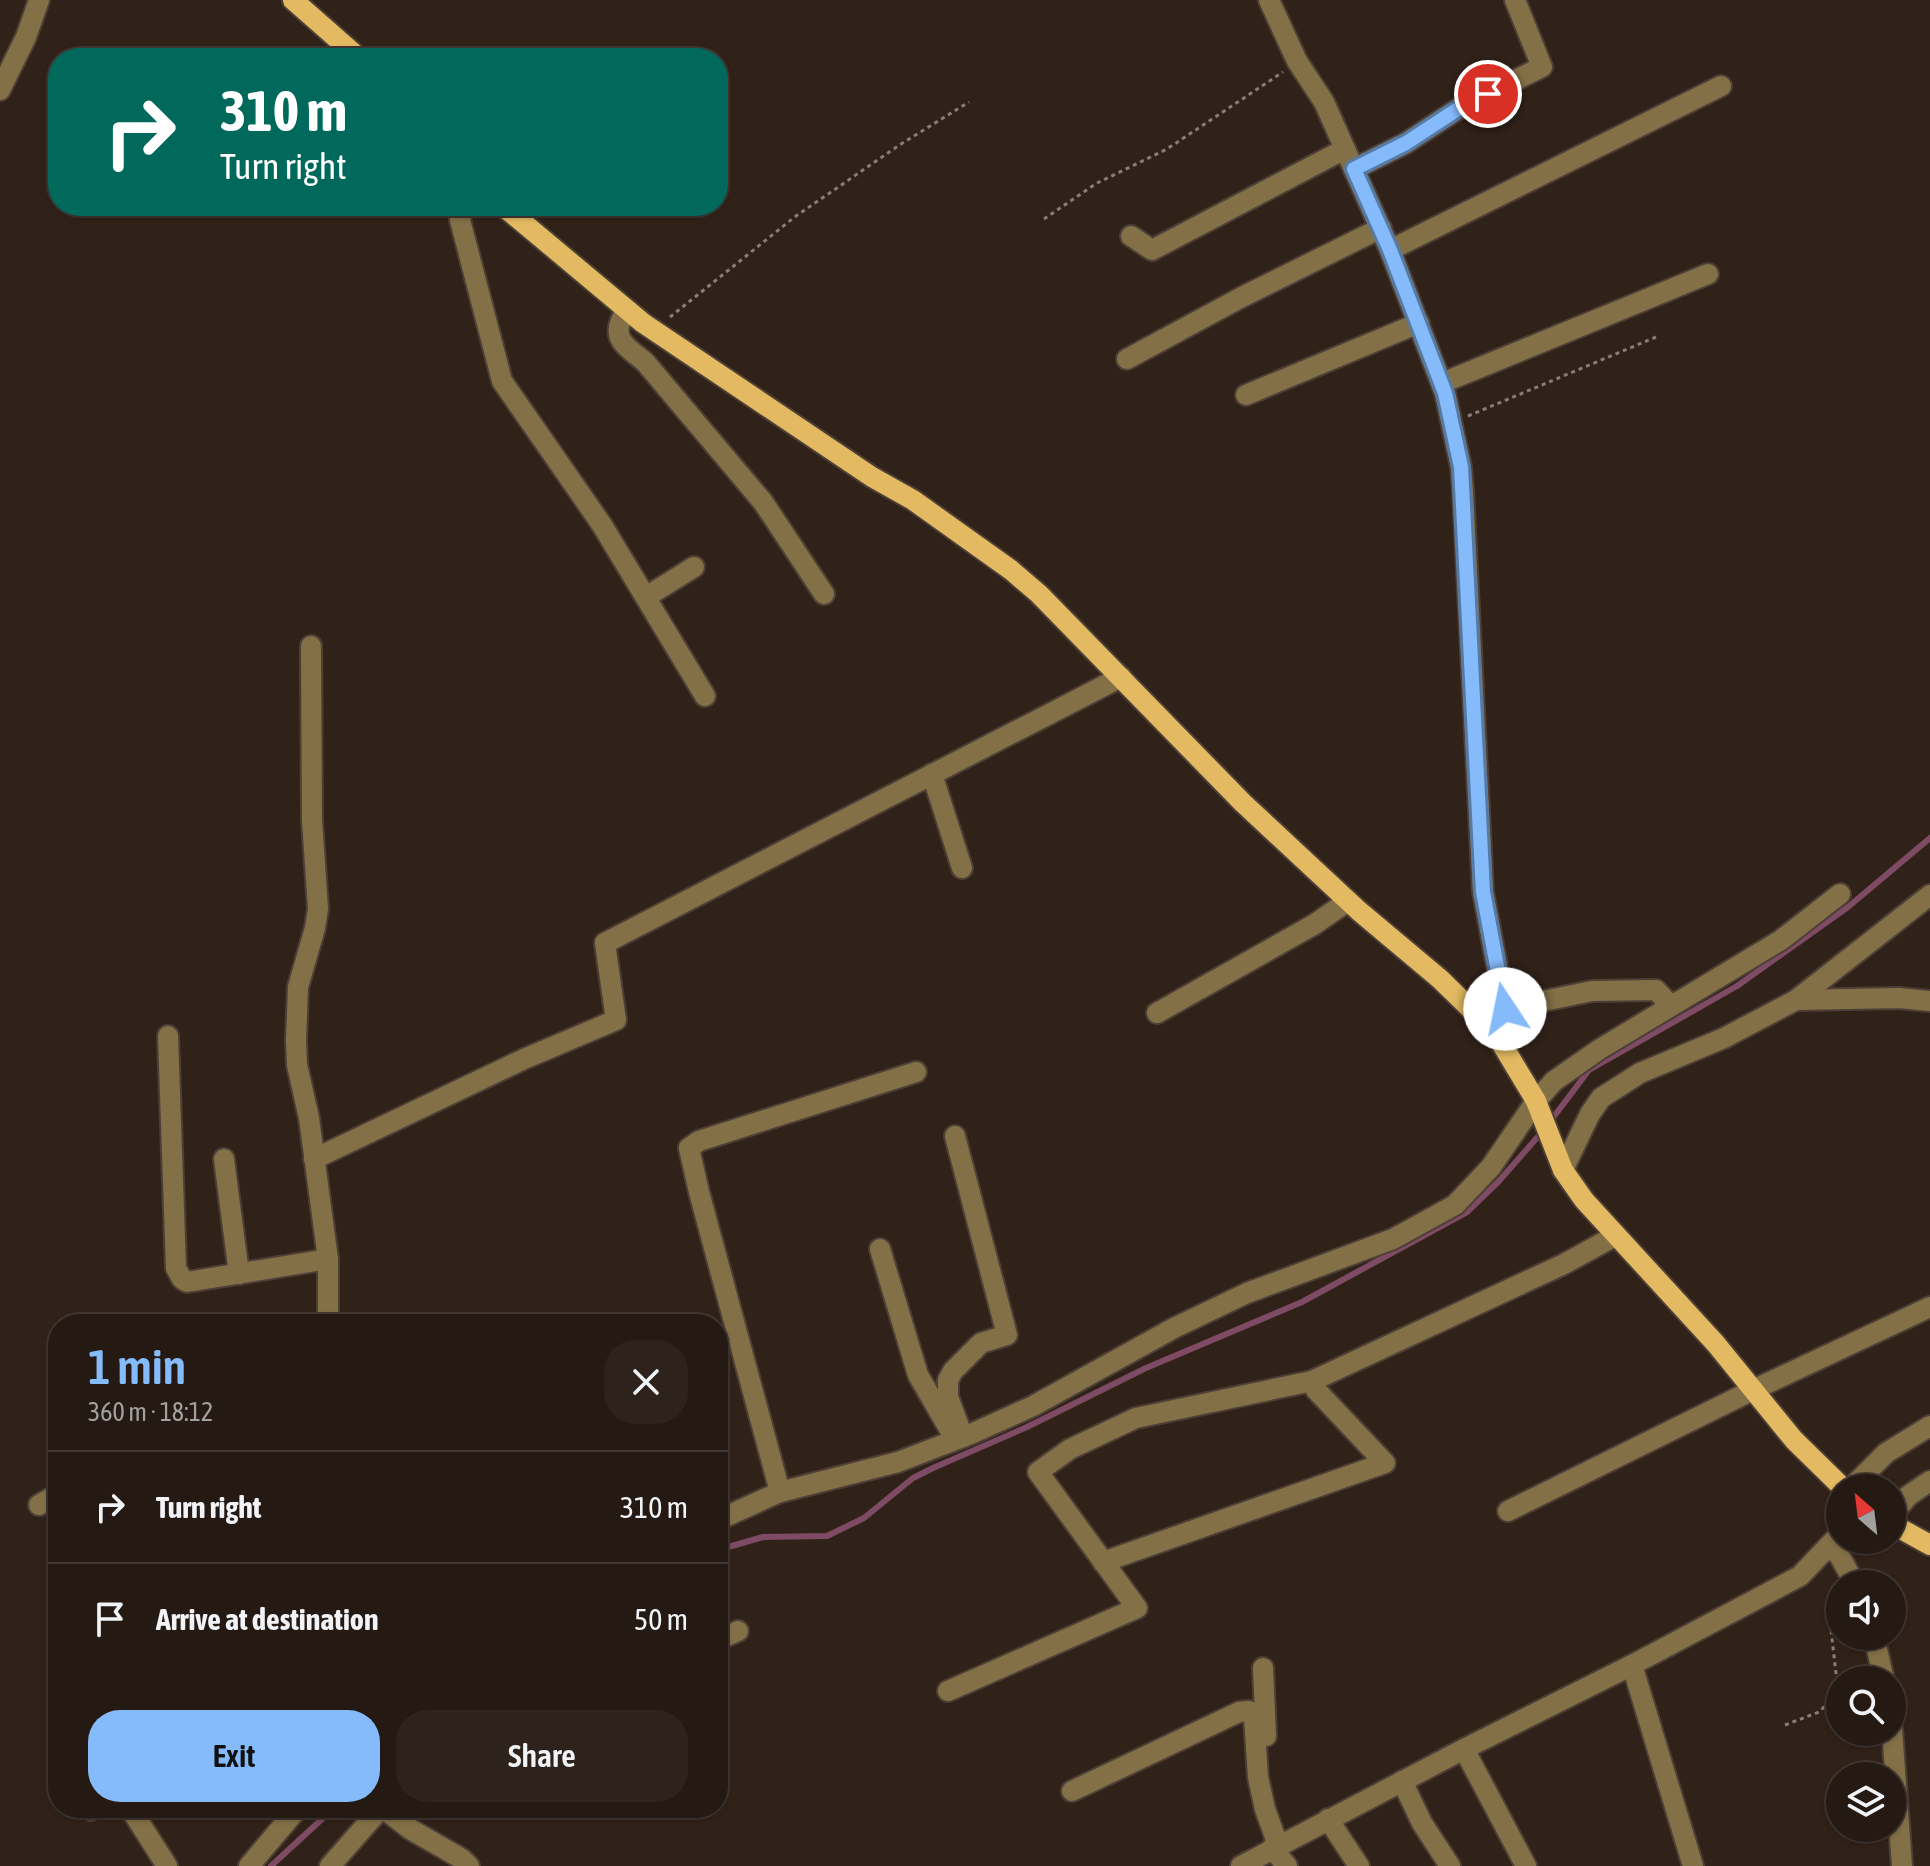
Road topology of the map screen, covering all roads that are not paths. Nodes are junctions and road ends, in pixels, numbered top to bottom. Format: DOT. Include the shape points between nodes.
graph roads {
  1 [pos="39,0"];
  2 [pos="293,0"];
  3 [pos="1269,0"];
  4 [pos="1515,0"];
  5 [pos="348,48"];
  6 [pos="1721,86"];
  7 [pos="0,90"];
  8 [pos="1345,149"];
  9 [pos="1354,169"];
  10 [pos="461,216"];
  11 [pos="515,216"];
  12 [pos="1381,228"];
  13 [pos="1131,236"];
  14 [pos="1390,250"];
  15 [pos="1708,274"];
  16 [pos="627,310"];
  17 [pos="1419,323"];
  18 [pos="1127,359"];
  19 [pos="1442,383"];
  20 [pos="1246,395"];
  21 [pos="694,567"];
  22 [pos="824,594"];
  23 [pos="646,597"];
  24 [pos="311,646"];
  25 [pos="1121,677"];
  26 [pos="705,696"];
  27 [pos="932,774"];
  28 [pos="962,868"];
  29 [pos="1840,894"];
  30 [pos="1930,895"];
  31 [pos="1348,901"];
  32 [pos="1796,1000"];
  33 [pos="1930,1001"];
  34 [pos="1671,1006"];
  35 [pos="1505,1009"];
  36 [pos="1157,1013"];
  37 [pos="1486,1024"];
  38 [pos="168,1036"];
  39 [pos="916,1072"];
  40 [pos="1536,1101"];
  41 [pos="955,1136"];
  42 [pos="224,1159"];
  43 [pos="314,1159"];
  44 [pos="1563,1170"];
  45 [pos="1615,1236"];
  46 [pos="880,1249"];
  47 [pos="328,1259"];
  48 [pos="239,1274"];
  49 [pos="1930,1307"];
  50 [pos="328,1314"];
  51 [pos="1312,1381"];
  52 [pos="1753,1390"];
  53 [pos="1930,1426"];
  54 [pos="959,1438"];
  55 [pos="1829,1474"];
  56 [pos="1865,1474"];
  57 [pos="1930,1481"];
  58 [pos="780,1492"];
  59 [pos="1906,1498"];
  60 [pos="48,1500"];
  61 [pos="39,1505"];
  62 [pos="1508,1511"];
  63 [pos="728,1515"];
  64 [pos="1906,1532"];
  65 [pos="1930,1545"];
  66 [pos="1826,1548"];
  67 [pos="1103,1562"];
  68 [pos="738,1631"];
  69 [pos="728,1636"];
  70 [pos="1632,1665"];
  71 [pos="1263,1668"];
  72 [pos="948,1691"];
  73 [pos="1893,1746"];
  74 [pos="1464,1749"];
  75 [pos="1402,1781"];
  76 [pos="1072,1791"];
  77 [pos="136,1818"];
  78 [pos="290,1818"];
  79 [pos="373,1818"];
  80 [pos="395,1818"];
  81 [pos="1328,1819"];
  82 [pos="1279,1844"];
  83 [pos="167,1866"];
  84 [pos="249,1866"];
  85 [pos="330,1866"];
  86 [pos="469,1866"];
  87 [pos="1241,1866"];
  88 [pos="1287,1866"];
  89 [pos="1359,1866"];
  90 [pos="1450,1866"];
  91 [pos="1526,1866"];
  92 [pos="1693,1866"];
  93 [pos="1902,1866"];
  1 -- 7 [label="street"];
  2 -- 5 [label="main road"];
  3 -- 8 [label="street"];
  4 -- 9 [label="street" via="1542,67"];
  6 -- 14 [label="street"];
  8 -- 9 [label="street"];
  8 -- 13 [label="street" via="1152,250"];
  9 -- 12 [label="street"];
  10 -- 23 [label="street" via="502,381"];
  11 -- 16 [label="main road"];
  12 -- 14 [label="street"];
  12 -- 18 [label="street"];
  14 -- 17 [label="street"];
  15 -- 19 [label="street"];
  16 -- 22 [label="street" via="617,331 624,344 763,502"];
  16 -- 25 [label="main road" via="1011,570"];
  17 -- 19 [label="street"];
  17 -- 20 [label="street"];
  19 -- 35 [label="street" via="1463,490 1483,892"];
  21 -- 23 [label="street"];
  23 -- 26 [label="street"];
  24 -- 43 [label="street" via="318,909 298,987 296,1040"];
  25 -- 27 [label="street"];
  25 -- 31 [label="main road"];
  27 -- 28 [label="street"];
  27 -- 43 [label="street" via="605,943 616,1020"];
  29 -- 34 [label="street" via="1781,940"];
  30 -- 32 [label="street"];
  31 -- 36 [label="street"];
  31 -- 37 [label="main road"];
  32 -- 33 [label="street"];
  32 -- 44 [label="street" via="1640,1073 1601,1098"];
  34 -- 35 [label="street" via="1656,990 1592,991"];
  34 -- 40 [label="street" via="1554,1081"];
  35 -- 37 [label="street"];
  37 -- 40 [label="main road"];
  38 -- 48 [label="street" via="176,1268 187,1282"];
  39 -- 58 [label="street" via="689,1148"];
  40 -- 44 [label="main road"];
  40 -- 54 [label="street" via="1491,1167 1455,1205 1393,1239 1247,1293 1033,1406"];
  41 -- 54 [label="street" via="1007,1335 981,1343 948,1380"];
  42 -- 48 [label="street"];
  43 -- 47 [label="street"];
  44 -- 45 [label="main road"];
  45 -- 51 [label="street"];
  45 -- 52 [label="main road"];
  46 -- 54 [label="street" via="918,1375"];
  47 -- 48 [label="street"];
  47 -- 50 [label="street"];
  49 -- 52 [label="street"];
  51 -- 67 [label="street" via="1136,1418 1070,1449 1038,1472"];
  51 -- 67 [label="street" via="1385,1463"];
  52 -- 55 [label="main road"];
  52 -- 62 [label="street"];
  53 -- 56 [label="street" via="1886,1453"];
  54 -- 58 [label="street" via="898,1462"];
  57 -- 59 [label="street"];
  58 -- 63 [label="street"];
  60 -- 61 [label="street"];
  64 -- 65 [label="main road"];
  66 -- 70 [label="street" via="1800,1576"];
  67 -- 72 [label="street" via="1137,1608"];
  68 -- 69 [label="street"];
  70 -- 74 [label="street"];
  70 -- 92 [label="street"];
  71 -- 82 [label="street"];
  73 -- 93 [label="street"];
  74 -- 75 [label="street"];
  74 -- 91 [label="street"];
  75 -- 81 [label="street"];
  75 -- 90 [label="street"];
  76 -- 82 [label="street" via="1249,1711 1265,1809"];
  77 -- 83 [label="street"];
  78 -- 84 [label="street"];
  79 -- 85 [label="street"];
  80 -- 86 [label="street"];
  81 -- 82 [label="street"];
  81 -- 89 [label="street"];
  82 -- 87 [label="street"];
  82 -- 88 [label="street"];
}
